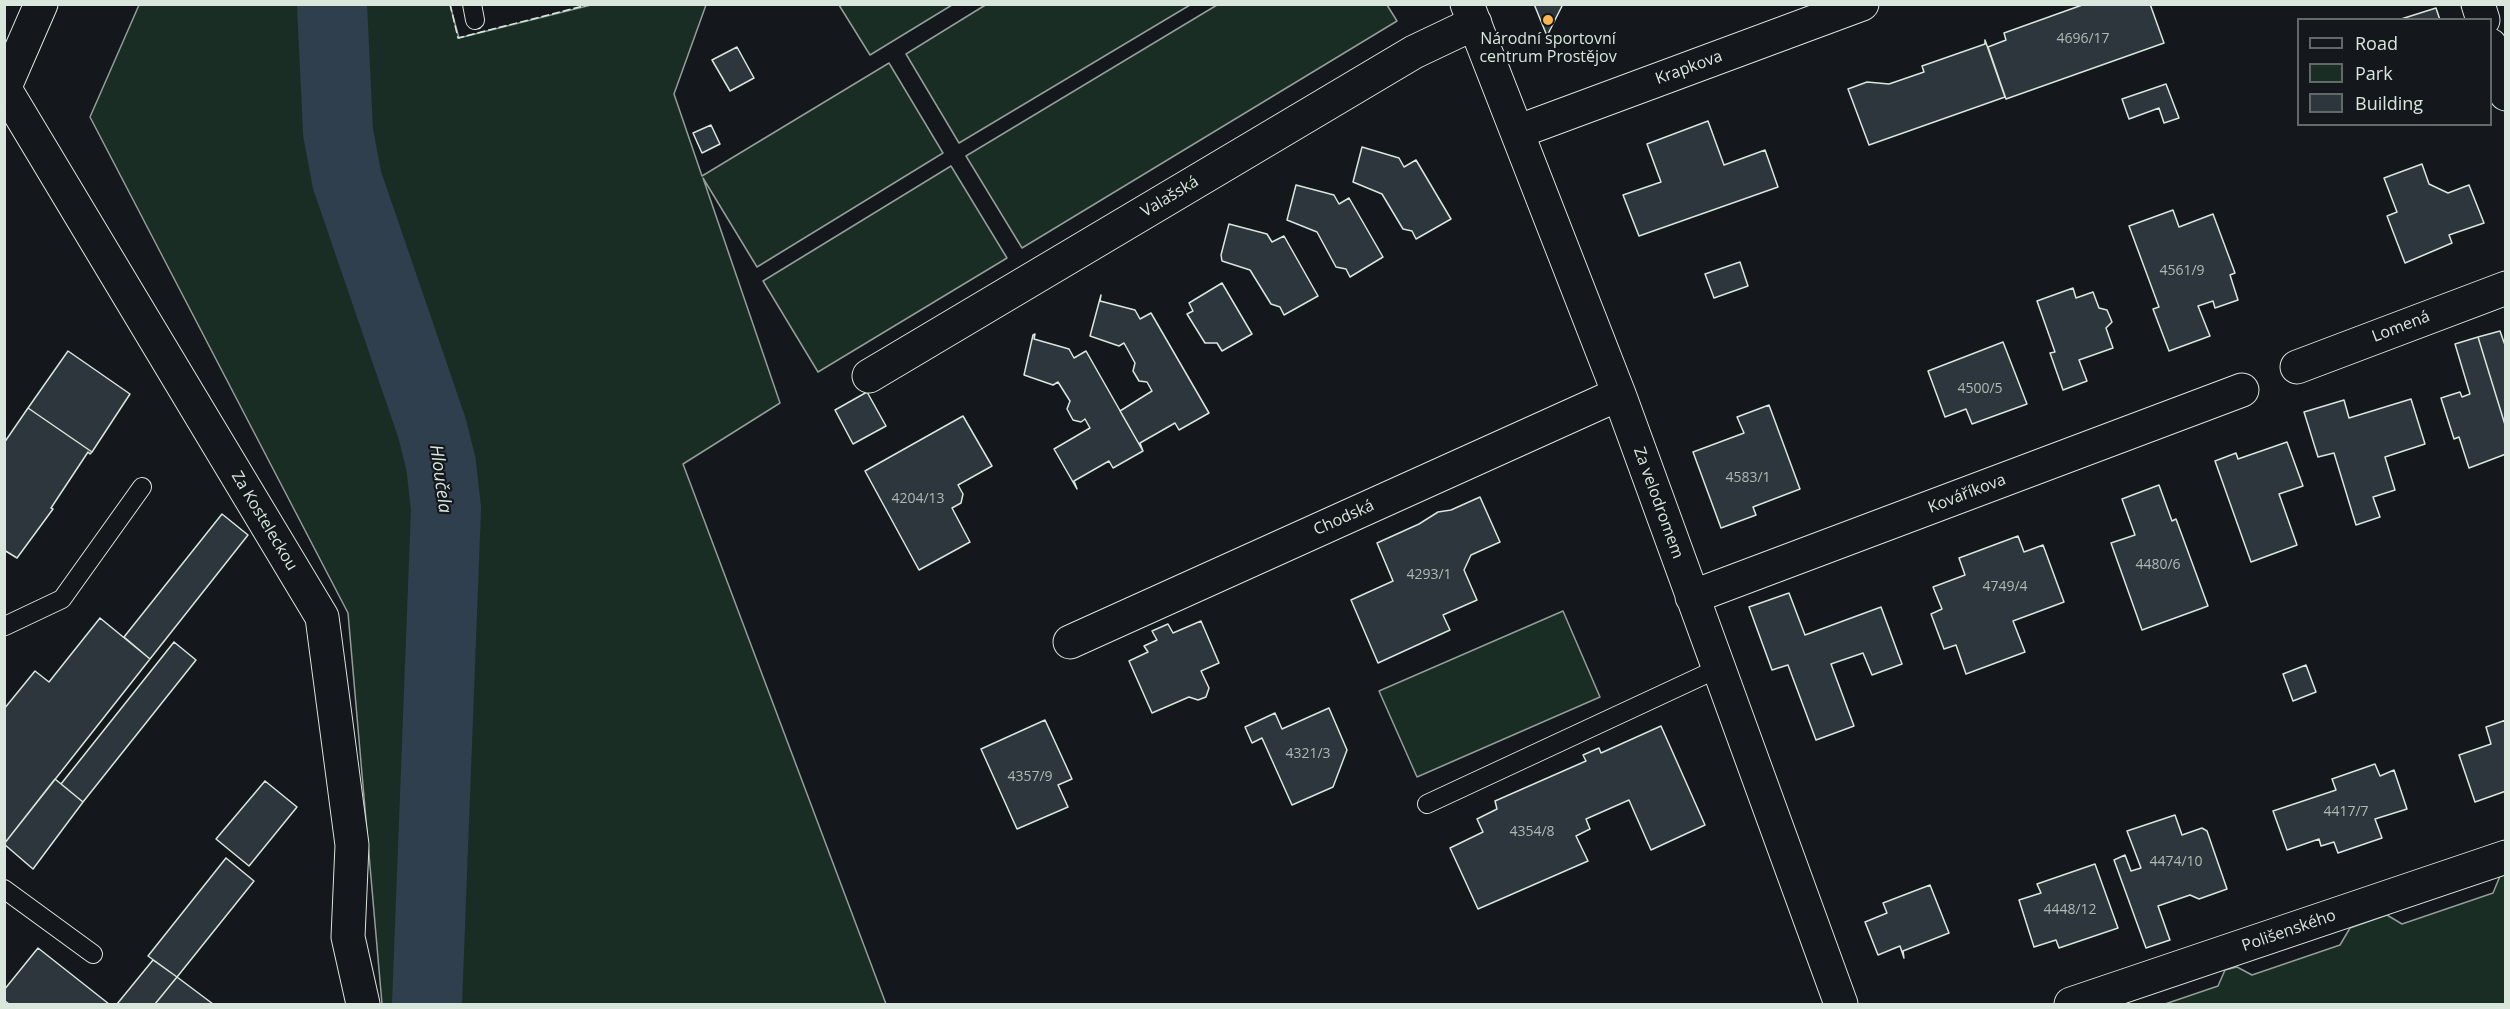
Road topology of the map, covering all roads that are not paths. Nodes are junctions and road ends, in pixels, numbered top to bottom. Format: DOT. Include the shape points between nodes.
graph roads {
  1 [pos="41,4"];
  2 [pos="1862,4"];
  3 [pos="1471,14"];
  4 [pos="2492,51"];
  5 [pos="4,89"];
  6 [pos="2505,93"];
  7 [pos="1517,132"];
  8 [pos="2505,288"];
  9 [pos="2297,367"];
  10 [pos="868,376"];
  11 [pos="2242,390"];
  12 [pos="1619,394"];
  13 [pos="142,487"];
  14 [pos="1692,597"];
  15 [pos="5,626"];
  16 [pos="1070,642"];
  17 [pos="1719,668"];
  18 [pos="1426,804"];
  19 [pos="2505,857"];
  20 [pos="4,890"];
  21 [pos="93,954"];
  22 [pos="363,1005"];
  23 [pos="1841,1005"];
  24 [pos="2071,1005"];
  1 -- 5 [label="street, Za Kosteleckou"];
  2 -- 7 [label="street, Krapkova"];
  3 -- 7 [label="street, Za velodromem"];
  3 -- 10 [label="street, Valašská" via="1414,52"];
  4 -- 6 [label="street"];
  5 -- 22 [label="street, Za Kosteleckou" via="322,617 352,845 348,937"];
  7 -- 12 [label="street, Za velodromem"];
  8 -- 9 [label="street, Lomená"];
  11 -- 14 [label="street, Kováříkova"];
  12 -- 14 [label="street, Za velodromem"];
  12 -- 16 [label="street, Chodská"];
  13 -- 15 [label="lane" via="62,599"];
  14 -- 17 [label="street, Za velodromem"];
  17 -- 18 [label="lane"];
  17 -- 23 [label="street, Za velodromem"];
  19 -- 24 [label="street, Polišenského"];
  20 -- 21 [label="lane"];
}
